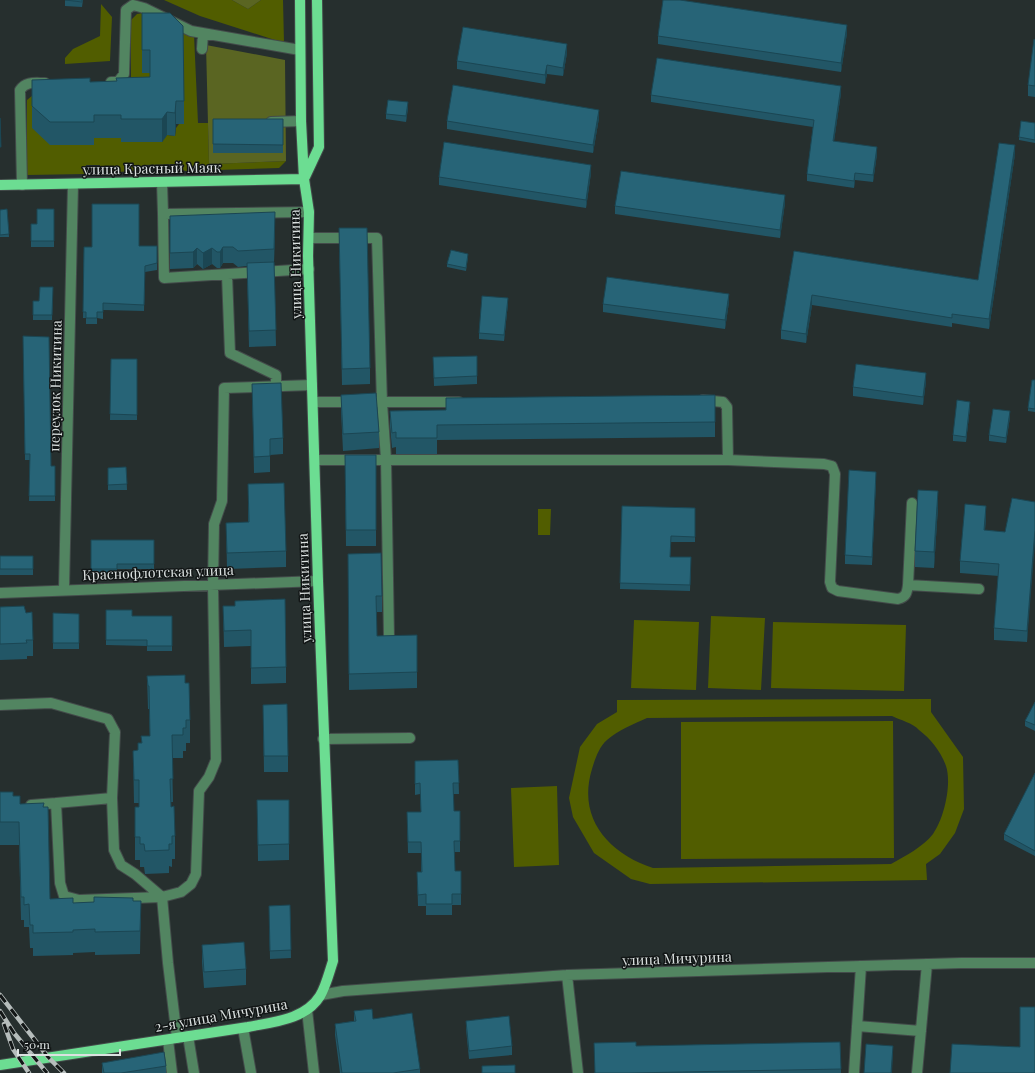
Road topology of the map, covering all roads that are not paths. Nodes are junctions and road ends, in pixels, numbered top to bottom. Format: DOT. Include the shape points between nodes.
graph roads {
  1 [pos="300,0"];
  2 [pos="317,0"];
  3 [pos="203,33"];
  4 [pos="202,49"];
  5 [pos="300,50"];
  6 [pos="58,82"];
  7 [pos="103,82"];
  8 [pos="301,121"];
  9 [pos="259,122"];
  10 [pos="304,178"];
  11 [pos="162,182"];
  12 [pos="73,184"];
  13 [pos="0,185"];
  14 [pos="22,185"];
  15 [pos="309,212"];
  16 [pos="163,214"];
  17 [pos="309,238"];
  18 [pos="309,269"];
  19 [pos="227,275"];
  20 [pos="312,385"];
  21 [pos="276,386"];
  22 [pos="692,400"];
  23 [pos="313,402"];
  24 [pos="382,402"];
  25 [pos="472,402"];
  26 [pos="386,459"];
  27 [pos="315,460"];
  28 [pos="728,460"];
  29 [pos="912,503"];
  30 [pos="318,581"];
  31 [pos="908,584"];
  32 [pos="213,585"];
  33 [pos="64,589"];
  34 [pos="979,589"];
  35 [pos="0,593"];
  36 [pos="389,638"];
  37 [pos="0,705"];
  38 [pos="410,738"];
  39 [pos="323,739"];
  40 [pos="112,798"];
  41 [pos="56,803"];
  42 [pos="24,805"];
  43 [pos="162,897"];
  44 [pos="1035,963"];
  45 [pos="927,964"];
  46 [pos="861,966"];
  47 [pos="567,975"];
  48 [pos="321,995"];
  49 [pos="307,1010"];
  50 [pos="857,1026"];
  51 [pos="243,1028"];
  52 [pos="921,1031"];
  53 [pos="188,1036"];
  54 [pos="173,1039"];
  55 [pos="0,1065"];
  56 [pos="172,1073"];
  57 [pos="194,1073"];
  58 [pos="250,1073"];
  59 [pos="314,1073"];
  60 [pos="578,1073"];
  61 [pos="854,1073"];
  62 [pos="917,1073"];
  1 -- 5 [label="main road, улица Никитина"];
  2 -- 10 [label="main road" via="319,147"];
  3 -- 4 [label="street"];
  3 -- 5 [label="street"];
  3 -- 7 [label="street" via="191,31 133,5 126,10 124,74 118,82"];
  5 -- 8 [label="main road, улица Никитина"];
  6 -- 14 [label="street" via="28,83 20,90"];
  8 -- 9 [label="street"];
  8 -- 10 [label="main road, улица Никитина"];
  10 -- 11 [label="main road, улица Красный Маяк"];
  10 -- 15 [label="main road, улица Никитина"];
  11 -- 12 [label="main road, улица Красный Маяк"];
  11 -- 16 [label="street"];
  12 -- 14 [label="main road, улица Красный Маяк"];
  12 -- 33 [label="street, переулок Никитина"];
  13 -- 14 [label="main road, улица Красный Маяк"];
  15 -- 16 [label="street"];
  15 -- 17 [label="main road, улица Никитина"];
  16 -- 19 [label="street" via="164,278"];
  17 -- 18 [label="main road, улица Никитина"];
  17 -- 24 [label="street" via="377,238"];
  18 -- 19 [label="street"];
  18 -- 20 [label="main road, улица Никитина"];
  19 -- 21 [label="street" via="230,353 276,374"];
  20 -- 21 [label="street"];
  20 -- 23 [label="main road, улица Никитина"];
  21 -- 32 [label="street" via="224,388 222,501 214,524"];
  22 -- 28 [label="street" via="715,400 723,402 727,407"];
  23 -- 24 [label="street"];
  23 -- 27 [label="main road, улица Никитина"];
  24 -- 25 [label="street"];
  24 -- 26 [label="street"];
  26 -- 27 [label="street"];
  26 -- 28 [label="street"];
  26 -- 36 [label="street"];
  27 -- 30 [label="main road, улица Никитина"];
  28 -- 31 [label="street" via="832,466 835,474 830,582 832,588 898,599 904,597"];
  29 -- 31 [label="street"];
  30 -- 32 [label="street, Краснофлотская улица"];
  30 -- 39 [label="main road, улица Никитина"];
  31 -- 34 [label="street"];
  32 -- 33 [label="street, Краснофлотская улица"];
  32 -- 43 [label="street" via="216,760 200,791 196,874 181,892"];
  33 -- 35 [label="street, Краснофлотская улица"];
  37 -- 40 [label="street" via="51,703 108,719 115,732"];
  38 -- 39 [label="street"];
  39 -- 48 [label="main road, улица Никитина" via="333,962"];
  40 -- 41 [label="street"];
  40 -- 43 [label="street" via="114,850 121,865"];
  41 -- 42 [label="street"];
  41 -- 43 [label="street" via="60,883 64,896 79,900"];
  43 -- 54 [label="street"];
  44 -- 45 [label="street, улица Мичурина"];
  45 -- 46 [label="street, улица Мичурина"];
  45 -- 52 [label="street"];
  46 -- 47 [label="street, улица Мичурина"];
  46 -- 50 [label="street"];
  47 -- 48 [label="street, улица Мичурина" via="343,991"];
  47 -- 60 [label="street"];
  48 -- 49 [label="main road, 2-я улица Мичурина"];
  49 -- 51 [label="main road, 2-я улица Мичурина" via="288,1018"];
  49 -- 59 [label="street"];
  50 -- 52 [label="street"];
  50 -- 61 [label="street"];
  51 -- 53 [label="main road, 2-я улица Мичурина"];
  51 -- 58 [label="street"];
  52 -- 62 [label="street"];
  53 -- 54 [label="main road, 2-я улица Мичурина"];
  53 -- 57 [label="street"];
  54 -- 55 [label="main road, 2-я улица Мичурина"];
  54 -- 56 [label="street"];
}
